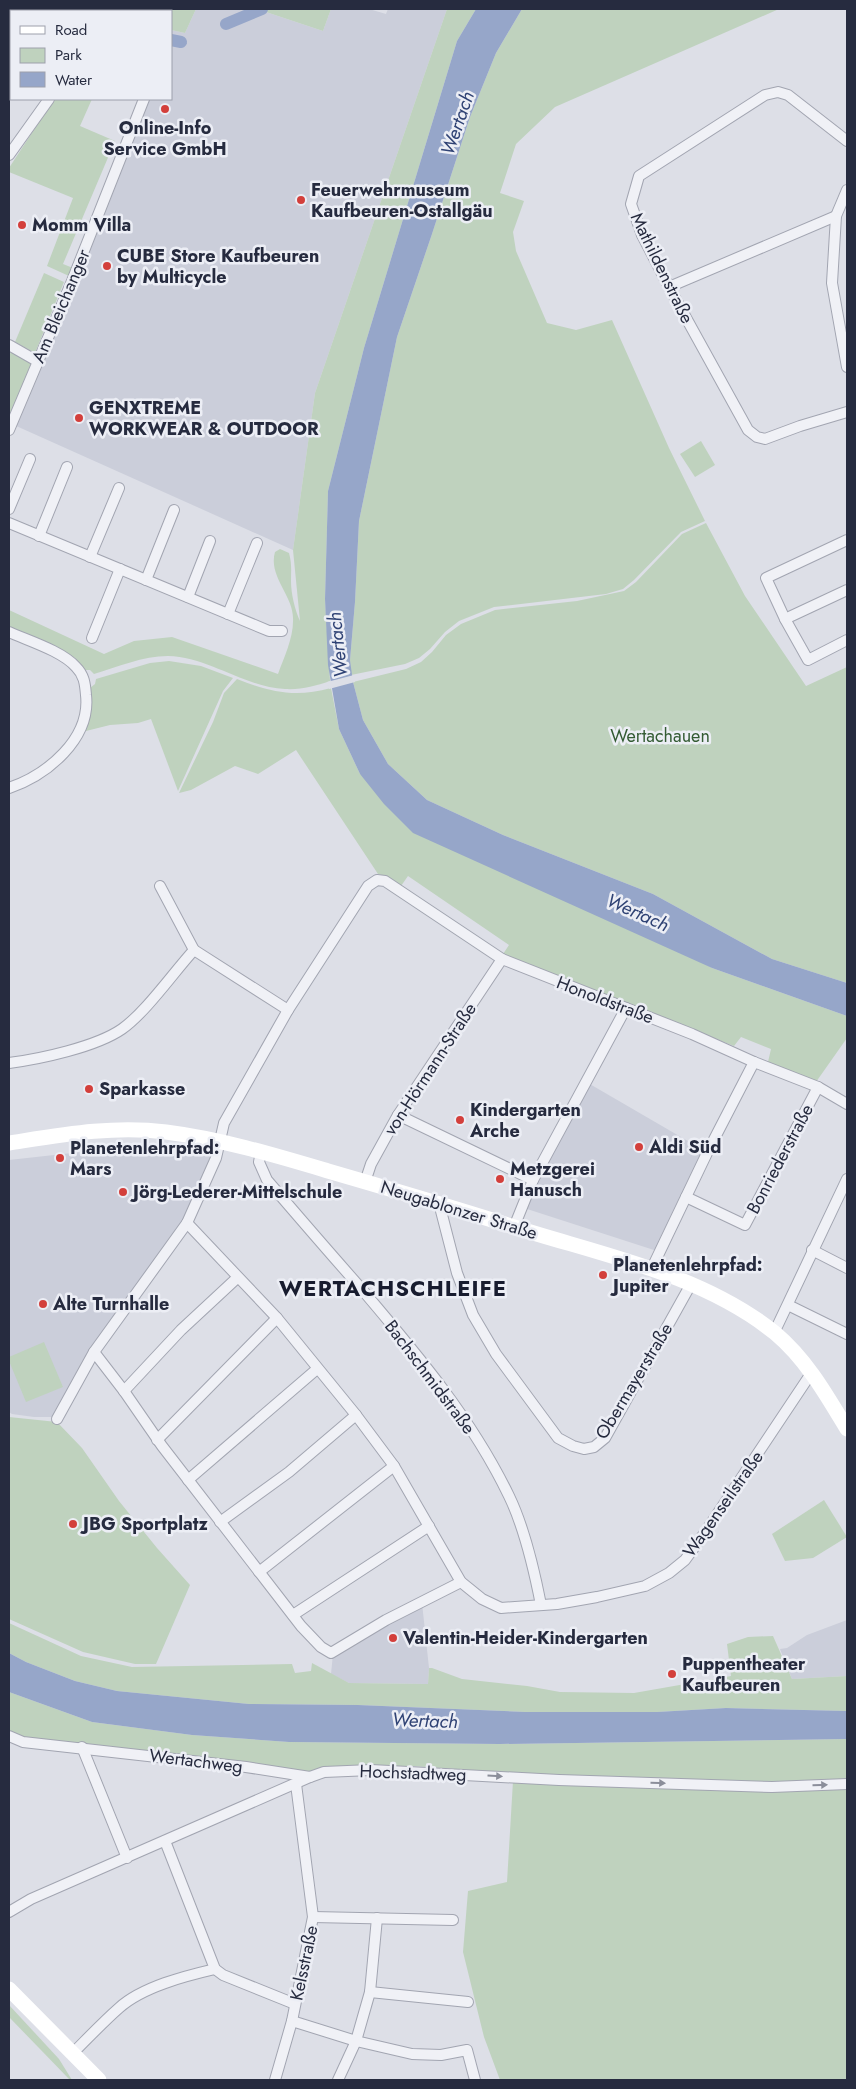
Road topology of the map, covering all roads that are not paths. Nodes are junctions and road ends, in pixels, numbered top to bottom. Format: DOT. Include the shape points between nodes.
graph roads {
  1 [pos="48,100"];
  2 [pos="144,100"];
  3 [pos="847,142"];
  4 [pos="9,155"];
  5 [pos="847,190"];
  6 [pos="836,216"];
  7 [pos="669,287"];
  8 [pos="844,338"];
  9 [pos="9,345"];
  10 [pos="37,361"];
  11 [pos="847,367"];
  12 [pos="847,412"];
  13 [pos="9,430"];
  14 [pos="30,458"];
  15 [pos="67,467"];
  16 [pos="119,488"];
  17 [pos="9,508"];
  18 [pos="174,510"];
  19 [pos="9,523"];
  20 [pos="39,536"];
  21 [pos="847,540"];
  22 [pos="210,541"];
  23 [pos="257,543"];
  24 [pos="90,557"];
  25 [pos="120,569"];
  26 [pos="146,580"];
  27 [pos="847,590"];
  28 [pos="188,597"];
  29 [pos="228,614"];
  30 [pos="785,619"];
  31 [pos="282,631"];
  32 [pos="9,632"];
  33 [pos="92,638"];
  34 [pos="847,640"];
  35 [pos="9,788"];
  36 [pos="160,886"];
  37 [pos="194,950"];
  38 [pos="502,958"];
  39 [pos="626,1008"];
  40 [pos="288,1010"];
  41 [pos="754,1062"];
  42 [pos="9,1063"];
  43 [pos="818,1087"];
  44 [pos="847,1104"];
  45 [pos="398,1115"];
  46 [pos="221,1140"];
  47 [pos="9,1143"];
  48 [pos="262,1151"];
  49 [pos="847,1179"];
  50 [pos="533,1180"];
  51 [pos="365,1182"];
  52 [pos="686,1197"];
  53 [pos="442,1203"];
  54 [pos="187,1223"];
  55 [pos="514,1227"];
  56 [pos="812,1250"];
  57 [pos="847,1268"];
  58 [pos="651,1270"];
  59 [pos="237,1278"];
  60 [pos="691,1284"];
  61 [pos="788,1305"];
  62 [pos="276,1318"];
  63 [pos="774,1333"];
  64 [pos="847,1334"];
  65 [pos="94,1352"];
  66 [pos="318,1369"];
  67 [pos="812,1372"];
  68 [pos="124,1391"];
  69 [pos="356,1416"];
  70 [pos="57,1420"];
  71 [pos="847,1429"];
  72 [pos="157,1440"];
  73 [pos="394,1466"];
  74 [pos="188,1480"];
  75 [pos="220,1522"];
  76 [pos="429,1526"];
  77 [pos="259,1572"];
  78 [pos="461,1582"];
  79 [pos="541,1605"];
  80 [pos="292,1615"];
  81 [pos="9,1736"];
  82 [pos="82,1747"];
  83 [pos="310,1777"];
  84 [pos="296,1784"];
  85 [pos="847,1784"];
  86 [pos="165,1841"];
  87 [pos="127,1858"];
  88 [pos="9,1912"];
  89 [pos="313,1917"];
  90 [pos="377,1918"];
  91 [pos="453,1920"];
  92 [pos="215,1969"];
  93 [pos="9,1989"];
  94 [pos="370,1992"];
  95 [pos="468,2002"];
  96 [pos="295,2004"];
  97 [pos="292,2021"];
  98 [pos="356,2041"];
  99 [pos="72,2054"];
  100 [pos="99,2080"];
  101 [pos="276,2080"];
  102 [pos="338,2080"];
  103 [pos="475,2080"];
  1 -- 4 [label="street"];
  2 -- 10 [label="street, Am Bleichanger"];
  3 -- 7 [label="street, Mathildenstraße" via="788,95 778,92 764,94 639,176 631,204 642,235"];
  5 -- 6 [label="street"];
  6 -- 7 [label="street"];
  6 -- 8 [label="street" via="832,283"];
  7 -- 12 [label="street, Mathildenstraße" via="748,430 757,437 765,438"];
  8 -- 11 [label="street"];
  9 -- 10 [label="street"];
  10 -- 13 [label="street, Am Bleichanger"];
  14 -- 17 [label="street"];
  15 -- 20 [label="street"];
  16 -- 24 [label="street"];
  18 -- 26 [label="street"];
  19 -- 20 [label="street"];
  20 -- 24 [label="street"];
  21 -- 30 [label="street" via="766,578"];
  22 -- 28 [label="street"];
  23 -- 29 [label="street"];
  24 -- 25 [label="street"];
  25 -- 26 [label="street"];
  25 -- 33 [label="street"];
  26 -- 28 [label="street"];
  27 -- 30 [label="street"];
  28 -- 29 [label="street"];
  29 -- 31 [label="street" via="269,631"];
  30 -- 34 [label="street" via="808,660"];
  32 -- 35 [label="street" via="65,657 75,665 85,680 87,698 85,716 62,755 41,773"];
  36 -- 37 [label="street"];
  37 -- 40 [label="street"];
  37 -- 42 [label="street" via="135,1018 121,1029 103,1039 38,1059"];
  38 -- 39 [label="street, Honoldstraße"];
  38 -- 40 [label="street, Honoldstraße" via="385,881 377,880 372,882"];
  38 -- 45 [label="street, von-Hörmann-Straße"];
  39 -- 41 [label="street, Honoldstraße"];
  39 -- 50 [label="street"];
  40 -- 46 [label="street" via="224,1123"];
  41 -- 43 [label="street, Honoldstraße"];
  41 -- 52 [label="street"];
  43 -- 44 [label="street, Honoldstraße"];
  43 -- 52 [label="street, Bonriederstraße" via="744,1226"];
  45 -- 50 [label="street"];
  45 -- 51 [label="street, von-Hörmann-Straße" via="371,1164"];
  46 -- 47 [label="street, Neugablonzer Straße" via="131,1130 93,1131"];
  46 -- 48 [label="street, Neugablonzer Straße"];
  46 -- 54 [label="street"];
  48 -- 51 [label="street, Neugablonzer Straße"];
  48 -- 79 [label="street, Bachschmidstraße" via="259,1162 267,1180 419,1356 460,1411 491,1461 510,1498 526,1544"];
  49 -- 56 [label="street"];
  50 -- 55 [label="street"];
  51 -- 53 [label="street, Neugablonzer Straße"];
  52 -- 58 [label="street"];
  53 -- 55 [label="street, Neugablonzer Straße"];
  53 -- 60 [label="street, Obermayerstraße" via="441,1211 457,1273 473,1315 496,1354 558,1438 573,1446 594,1447 605,1438"];
  54 -- 59 [label="street"];
  54 -- 65 [label="street"];
  55 -- 58 [label="street, Neugablonzer Straße"];
  56 -- 57 [label="street"];
  56 -- 61 [label="street"];
  58 -- 60 [label="street, Neugablonzer Straße"];
  59 -- 62 [label="street"];
  59 -- 68 [label="street" via="181,1330"];
  60 -- 63 [label="street, Neugablonzer Straße" via="739,1309"];
  61 -- 63 [label="street"];
  61 -- 64 [label="street"];
  62 -- 66 [label="street"];
  62 -- 72 [label="street"];
  63 -- 67 [label="street, Neugablonzer Straße"];
  65 -- 68 [label="street"];
  65 -- 70 [label="street"];
  66 -- 69 [label="street"];
  66 -- 74 [label="street"];
  67 -- 71 [label="street, Neugablonzer Straße"];
  67 -- 79 [label="street, Wagenseilstraße" via="685,1560 645,1586"];
  68 -- 72 [label="street"];
  69 -- 73 [label="street"];
  69 -- 75 [label="street" via="289,1472"];
  72 -- 74 [label="street"];
  73 -- 76 [label="street"];
  73 -- 77 [label="street"];
  74 -- 75 [label="street"];
  75 -- 77 [label="street"];
  76 -- 78 [label="street"];
  76 -- 80 [label="street"];
  77 -- 80 [label="street"];
  78 -- 79 [label="street, Wagenseilstraße" via="482,1599 501,1608"];
  78 -- 80 [label="street" via="386,1620 331,1653 321,1647"];
  81 -- 82 [label="street, Wertachweg" via="23,1742"];
  82 -- 83 [label="street, Wertachweg"];
  82 -- 87 [label="street"];
  83 -- 84 [label="street, Hochstadtweg"];
  83 -- 85 [label="street, Hochstadtweg, one-way" via="324,1772 370,1770 772,1787"];
  84 -- 86 [label="street, Hochstadtweg"];
  84 -- 89 [label="street, Kelsstraße"];
  86 -- 87 [label="street, Hochstadtweg"];
  86 -- 92 [label="street"];
  87 -- 88 [label="street, Hochstadtweg" via="31,1899"];
  89 -- 90 [label="street"];
  89 -- 96 [label="street, Kelsstraße"];
  90 -- 91 [label="street"];
  90 -- 94 [label="street"];
  92 -- 96 [label="street" via="223,1976"];
  92 -- 99 [label="street" via="140,1994 120,2007"];
  93 -- 99 [label="street"];
  94 -- 95 [label="street"];
  94 -- 98 [label="street"];
  96 -- 97 [label="street, Kelsstraße"];
  97 -- 98 [label="street"];
  97 -- 101 [label="street, Kelsstraße"];
  98 -- 102 [label="street"];
  98 -- 103 [label="street" via="412,2054 441,2055 467,2050"];
  99 -- 100 [label="street"];
}
